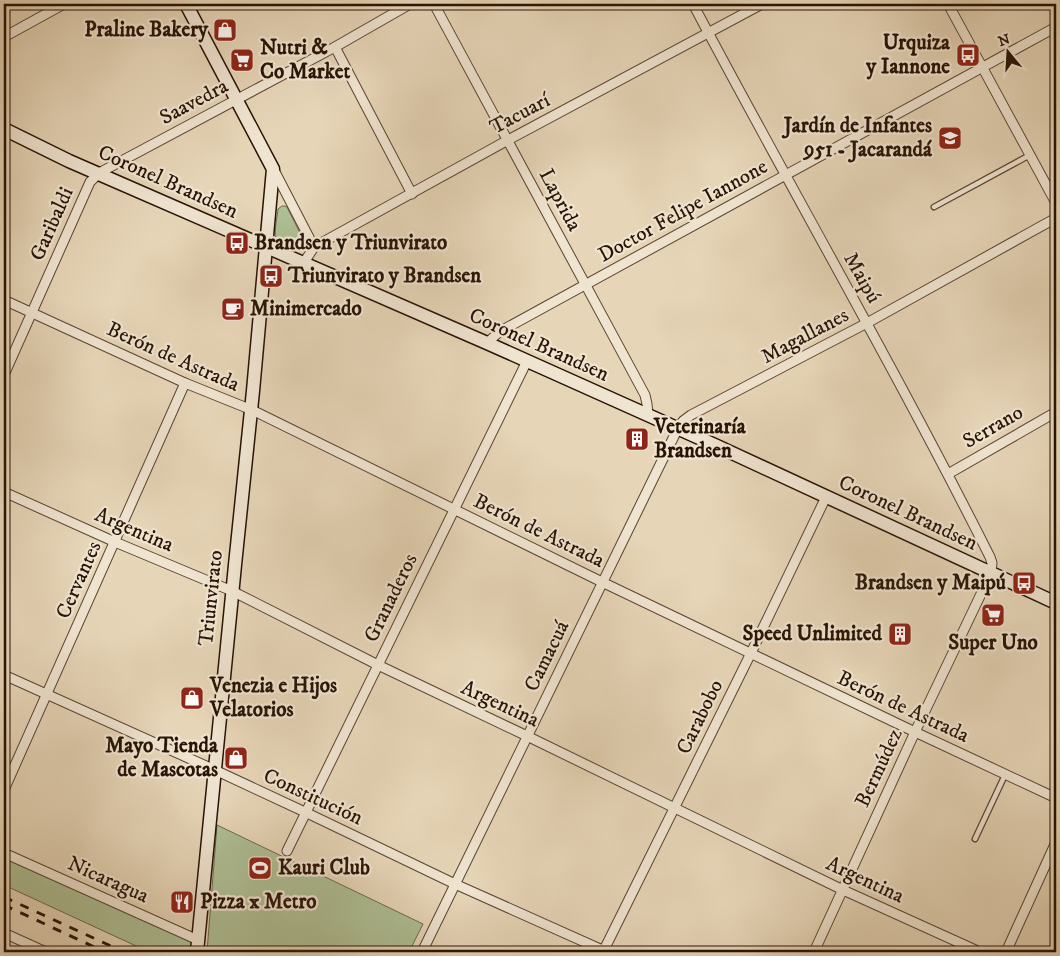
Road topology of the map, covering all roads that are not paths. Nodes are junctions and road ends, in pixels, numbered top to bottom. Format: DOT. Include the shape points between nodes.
graph roads {
  1 [pos="64,4"];
  2 [pos="186,4"];
  3 [pos="410,4"];
  4 [pos="434,4"];
  5 [pos="693,4"];
  6 [pos="762,4"];
  7 [pos="948,4"];
  8 [pos="1056,27"];
  9 [pos="709,33"];
  10 [pos="4,37"];
  11 [pos="335,47"];
  12 [pos="982,67"];
  13 [pos="236,99"];
  14 [pos="4,129"];
  15 [pos="508,140"];
  16 [pos="1030,155"];
  17 [pos="274,169"];
  18 [pos="99,174"];
  19 [pos="785,175"];
  20 [pos="412,194"];
  21 [pos="1056,203"];
  22 [pos="934,207"];
  23 [pos="1056,218"];
  24 [pos="314,247"];
  25 [pos="267,248"];
  26 [pos="303,264"];
  27 [pos="586,284"];
  28 [pos="4,300"];
  29 [pos="32,313"];
  30 [pos="867,323"];
  31 [pos="487,343"];
  32 [pos="527,361"];
  33 [pos="4,375"];
  34 [pos="185,384"];
  35 [pos="252,410"];
  36 [pos="1056,412"];
  37 [pos="648,415"];
  38 [pos="678,428"];
  39 [pos="948,474"];
  40 [pos="4,492"];
  41 [pos="826,497"];
  42 [pos="455,509"];
  43 [pos="115,542"];
  44 [pos="991,573"];
  45 [pos="602,582"];
  46 [pos="232,591"];
  47 [pos="1056,603"];
  48 [pos="750,653"];
  49 [pos="378,665"];
  50 [pos="4,675"];
  51 [pos="46,695"];
  52 [pos="915,732"];
  53 [pos="527,736"];
  54 [pos="215,770"];
  55 [pos="1005,774"];
  56 [pos="4,790"];
  57 [pos="1056,798"];
  58 [pos="675,807"];
  59 [pos="307,813"];
  60 [pos="975,838"];
  61 [pos="1056,842"];
  62 [pos="287,851"];
  63 [pos="4,852"];
  64 [pos="454,884"];
  65 [pos="843,890"];
  66 [pos="4,933"];
  67 [pos="197,946"];
  68 [pos="46,952"];
  69 [pos="422,952"];
  70 [pos="605,952"];
  71 [pos="814,952"];
  72 [pos="980,952"];
  73 [pos="1006,952"];
  1 -- 10 [label="street"];
  2 -- 13 [label="street"];
  3 -- 11 [label="street, Saavedra"];
  4 -- 15 [label="street, Laprida"];
  5 -- 9 [label="street, Maipú"];
  6 -- 9 [label="street, Tacuarí"];
  7 -- 12 [label="street"];
  8 -- 12 [label="street, Doctor Felipe Iannone"];
  9 -- 15 [label="street, Tacuarí"];
  9 -- 19 [label="street, Maipú"];
  11 -- 13 [label="street, Saavedra"];
  11 -- 20 [label="street"];
  12 -- 16 [label="street"];
  12 -- 19 [label="street, Doctor Felipe Iannone"];
  13 -- 17 [label="street"];
  13 -- 18 [label="street, Saavedra"];
  14 -- 18 [label="street, Coronel Brandsen"];
  15 -- 20 [label="street, Tacuarí"];
  15 -- 27 [label="street, Laprida"];
  16 -- 21 [label="street"];
  16 -- 22 [label="lane"];
  17 -- 24 [label="street"];
  17 -- 25 [label="street, Triunvirato"];
  18 -- 25 [label="street, Coronel Brandsen"];
  18 -- 29 [label="street, Garibaldi" via="90,182"];
  19 -- 27 [label="street, Doctor Felipe Iannone"];
  19 -- 30 [label="street, Maipú"];
  20 -- 24 [label="street, Tacuarí"];
  23 -- 30 [label="street, Magallanes"];
  24 -- 26 [label="street, Tacuarí"];
  25 -- 26 [label="street, Coronel Brandsen"];
  25 -- 35 [label="street, Triunvirato"];
  26 -- 31 [label="street, Coronel Brandsen"];
  27 -- 31 [label="street, Doctor Felipe Iannone" via="499,332"];
  27 -- 37 [label="street, Laprida" via="645,395"];
  28 -- 29 [label="street, Berón de Astrada"];
  29 -- 33 [label="street, Garibaldi"];
  29 -- 34 [label="street, Berón de Astrada"];
  30 -- 38 [label="street, Magallanes" via="691,415"];
  30 -- 39 [label="street, Maipú"];
  31 -- 32 [label="street, Coronel Brandsen"];
  32 -- 37 [label="street, Coronel Brandsen"];
  32 -- 42 [label="street, Granaderos"];
  34 -- 35 [label="street, Berón de Astrada"];
  34 -- 43 [label="street, Cervantes"];
  35 -- 42 [label="street, Berón de Astrada"];
  35 -- 46 [label="street, Triunvirato"];
  36 -- 39 [label="street, Serrano"];
  37 -- 38 [label="street, Coronel Brandsen"];
  38 -- 41 [label="street, Coronel Brandsen"];
  38 -- 45 [label="street, Camacuá"];
  39 -- 44 [label="street, Maipú" via="990,557"];
  40 -- 43 [label="street, Argentina"];
  41 -- 44 [label="street, Coronel Brandsen"];
  41 -- 48 [label="street, Carabobo"];
  42 -- 45 [label="street, Berón de Astrada"];
  42 -- 49 [label="street, Granaderos"];
  43 -- 46 [label="street, Argentina"];
  43 -- 51 [label="street, Cervantes"];
  44 -- 47 [label="street, Coronel Brandsen"];
  44 -- 52 [label="street, Bermúdez"];
  45 -- 48 [label="street, Berón de Astrada"];
  45 -- 53 [label="street, Camacuá"];
  46 -- 49 [label="street, Argentina"];
  46 -- 54 [label="street, Triunvirato"];
  48 -- 52 [label="street, Berón de Astrada"];
  48 -- 58 [label="street, Carabobo"];
  49 -- 53 [label="street, Argentina"];
  49 -- 59 [label="street, Granaderos"];
  50 -- 51 [label="street, Constitución"];
  51 -- 54 [label="street, Constitución"];
  51 -- 56 [label="street, Cervantes"];
  52 -- 55 [label="street, Berón de Astrada"];
  52 -- 65 [label="street, Bermúdez"];
  53 -- 58 [label="street, Argentina"];
  53 -- 64 [label="street, Camacuá"];
  54 -- 59 [label="street, Constitución"];
  54 -- 67 [label="street, Triunvirato"];
  55 -- 57 [label="street, Berón de Astrada"];
  55 -- 60 [label="lane"];
  58 -- 65 [label="street, Argentina"];
  58 -- 70 [label="street, Carabobo"];
  59 -- 62 [label="street, Granaderos"];
  59 -- 64 [label="street, Constitución"];
  61 -- 73 [label="street"];
  63 -- 67 [label="street, Nicaragua"];
  64 -- 69 [label="street, Camacuá"];
  64 -- 70 [label="street, Constitución"];
  65 -- 71 [label="street, Bermúdez"];
  65 -- 72 [label="street, Argentina"];
  66 -- 68 [label="street"];
}
